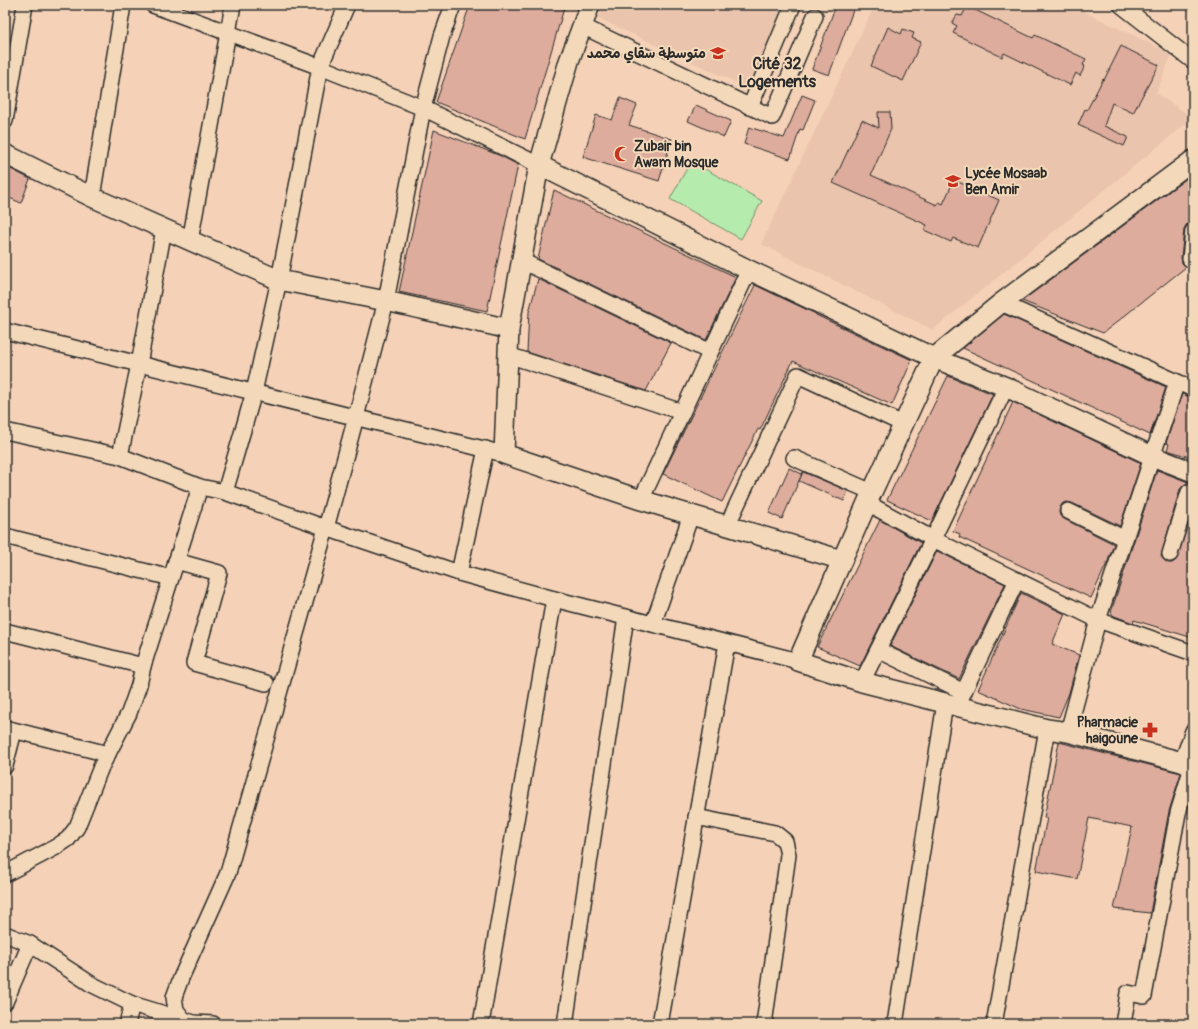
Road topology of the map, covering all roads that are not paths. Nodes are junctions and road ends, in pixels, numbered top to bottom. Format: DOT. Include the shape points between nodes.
graph roads {
  1 [pos="25,5"];
  2 [pos="123,5"];
  3 [pos="153,5"];
  4 [pos="233,5"];
  5 [pos="347,5"];
  6 [pos="453,5"];
  7 [pos="590,5"];
  8 [pos="793,5"];
  9 [pos="1122,5"];
  10 [pos="815,16"];
  11 [pos="582,26"];
  12 [pos="228,33"];
  13 [pos="1193,61"];
  14 [pos="320,67"];
  15 [pos="750,107"];
  16 [pos="423,108"];
  17 [pos="5,121"];
  18 [pos="5,154"];
  19 [pos="1193,160"];
  20 [pos="539,165"];
  21 [pos="92,197"];
  22 [pos="164,229"];
  23 [pos="1193,231"];
  24 [pos="190,240"];
  25 [pos="1190,259"];
  26 [pos="522,261"];
  27 [pos="749,270"];
  28 [pos="279,280"];
  29 [pos="386,301"];
  30 [pos="1001,302"];
  31 [pos="509,329"];
  32 [pos="5,331"];
  33 [pos="710,352"];
  34 [pos="508,355"];
  35 [pos="934,358"];
  36 [pos="139,364"];
  37 [pos="1177,382"];
  38 [pos="1006,387"];
  39 [pos="1193,389"];
  40 [pos="254,392"];
  41 [pos="682,412"];
  42 [pos="356,417"];
  43 [pos="903,424"];
  44 [pos="5,431"];
  45 [pos="495,451"];
  46 [pos="120,456"];
  47 [pos="1152,456"];
  48 [pos="794,458"];
  49 [pos="1193,472"];
  50 [pos="200,487"];
  51 [pos="225,492"];
  52 [pos="1193,494"];
  53 [pos="869,497"];
  54 [pos="641,500"];
  55 [pos="1068,511"];
  56 [pos="691,515"];
  57 [pos="727,526"];
  58 [pos="326,528"];
  59 [pos="5,536"];
  60 [pos="933,539"];
  61 [pos="1125,539"];
  62 [pos="1170,554"];
  63 [pos="842,560"];
  64 [pos="176,561"];
  65 [pos="459,573"];
  66 [pos="171,578"];
  67 [pos="1017,580"];
  68 [pos="554,599"];
  69 [pos="626,617"];
  70 [pos="1098,620"];
  71 [pos="653,624"];
  72 [pos="5,631"];
  73 [pos="727,643"];
  74 [pos="878,650"];
  75 [pos="1193,653"];
  76 [pos="798,661"];
  77 [pos="143,666"];
  78 [pos="862,682"];
  79 [pos="266,683"];
  80 [pos="955,701"];
  81 [pos="10,729"];
  82 [pos="1047,729"];
  83 [pos="1193,731"];
  84 [pos="1068,732"];
  85 [pos="108,754"];
  86 [pos="1189,765"];
  87 [pos="5,766"];
  88 [pos="696,817"];
  89 [pos="5,874"];
  90 [pos="5,934"];
  91 [pos="30,944"];
  92 [pos="5,1002"];
  93 [pos="132,1004"];
  94 [pos="184,1020"];
  95 [pos="127,1024"];
  96 [pos="213,1024"];
  97 [pos="480,1024"];
  98 [pos="565,1024"];
  99 [pos="660,1024"];
  100 [pos="764,1024"];
  101 [pos="895,1024"];
  102 [pos="994,1024"];
  103 [pos="1123,1024"];
  1 -- 17 [label="street"];
  2 -- 21 [label="street"];
  3 -- 12 [label="street"];
  4 -- 12 [label="street"];
  5 -- 14 [label="street"];
  6 -- 16 [label="street"];
  7 -- 11 [label="street"];
  8 -- 15 [label="street"];
  9 -- 13 [label="street"];
  10 -- 15 [label="street" via="772,117"];
  11 -- 15 [label="street"];
  11 -- 20 [label="street"];
  12 -- 14 [label="street"];
  12 -- 24 [label="street"];
  14 -- 16 [label="street"];
  14 -- 28 [label="street"];
  16 -- 20 [label="street"];
  16 -- 29 [label="street"];
  18 -- 21 [label="street"];
  19 -- 30 [label="street"];
  20 -- 26 [label="street"];
  20 -- 27 [label="street"];
  21 -- 22 [label="street"];
  22 -- 24 [label="street"];
  22 -- 36 [label="street"];
  23 -- 25 [label="street"];
  24 -- 28 [label="street"];
  26 -- 31 [label="street"];
  26 -- 33 [label="street"];
  27 -- 33 [label="street"];
  27 -- 35 [label="street"];
  28 -- 29 [label="street"];
  28 -- 40 [label="street"];
  29 -- 31 [label="street"];
  29 -- 42 [label="street"];
  30 -- 35 [label="street"];
  30 -- 37 [label="street"];
  31 -- 34 [label="street"];
  32 -- 36 [label="street"];
  33 -- 41 [label="street"];
  34 -- 41 [label="street"];
  34 -- 45 [label="street"];
  35 -- 38 [label="street"];
  35 -- 43 [label="street"];
  36 -- 40 [label="street"];
  36 -- 46 [label="street"];
  37 -- 39 [label="street"];
  37 -- 47 [label="street"];
  38 -- 47 [label="street"];
  38 -- 60 [label="street"];
  40 -- 42 [label="street"];
  40 -- 51 [label="street"];
  41 -- 54 [label="street"];
  42 -- 45 [label="street"];
  42 -- 58 [label="street"];
  43 -- 53 [label="street"];
  43 -- 57 [label="street" via="798,375"];
  44 -- 46 [label="street"];
  45 -- 54 [label="street"];
  45 -- 65 [label="street"];
  46 -- 50 [label="street"];
  47 -- 49 [label="street"];
  47 -- 61 [label="street"];
  48 -- 53 [label="street"];
  50 -- 51 [label="street"];
  50 -- 64 [label="street"];
  51 -- 58 [label="street"];
  52 -- 62 [label="street" via="1189,492"];
  53 -- 60 [label="street"];
  53 -- 63 [label="street"];
  54 -- 56 [label="street"];
  55 -- 61 [label="street"];
  56 -- 57 [label="street"];
  56 -- 71 [label="street"];
  57 -- 63 [label="street"];
  58 -- 65 [label="street"];
  58 -- 94 [label="street" via="228,873 174,997 176,1010"];
  59 -- 66 [label="street"];
  60 -- 67 [label="street"];
  60 -- 74 [label="street"];
  61 -- 70 [label="street"];
  63 -- 76 [label="street"];
  64 -- 66 [label="street"];
  64 -- 79 [label="street" via="219,573 194,663"];
  65 -- 68 [label="street"];
  66 -- 77 [label="street"];
  67 -- 70 [label="street"];
  67 -- 80 [label="street"];
  68 -- 69 [label="street"];
  68 -- 97 [label="street"];
  69 -- 71 [label="street"];
  69 -- 98 [label="street"];
  70 -- 75 [label="street"];
  70 -- 84 [label="street"];
  71 -- 73 [label="street"];
  72 -- 77 [label="street"];
  73 -- 76 [label="street"];
  73 -- 88 [label="street"];
  74 -- 78 [label="street"];
  74 -- 80 [label="street"];
  76 -- 78 [label="street"];
  77 -- 85 [label="street" via="129,713"];
  78 -- 80 [label="street"];
  80 -- 82 [label="street"];
  80 -- 101 [label="street"];
  81 -- 85 [label="street"];
  81 -- 87 [label="street"];
  82 -- 84 [label="street"];
  82 -- 102 [label="street"];
  83 -- 86 [label="street"];
  84 -- 86 [label="street"];
  85 -- 89 [label="street" via="100,767 77,827 68,839"];
  86 -- 103 [label="street" via="1144,996 1128,993"];
  88 -- 99 [label="street"];
  88 -- 100 [label="street" via="775,833 785,841 788,855"];
  90 -- 91 [label="street"];
  91 -- 92 [label="street"];
  91 -- 93 [label="street" via="91,984"];
  93 -- 94 [label="street"];
  93 -- 95 [label="street"];
  94 -- 96 [label="street"];
}
